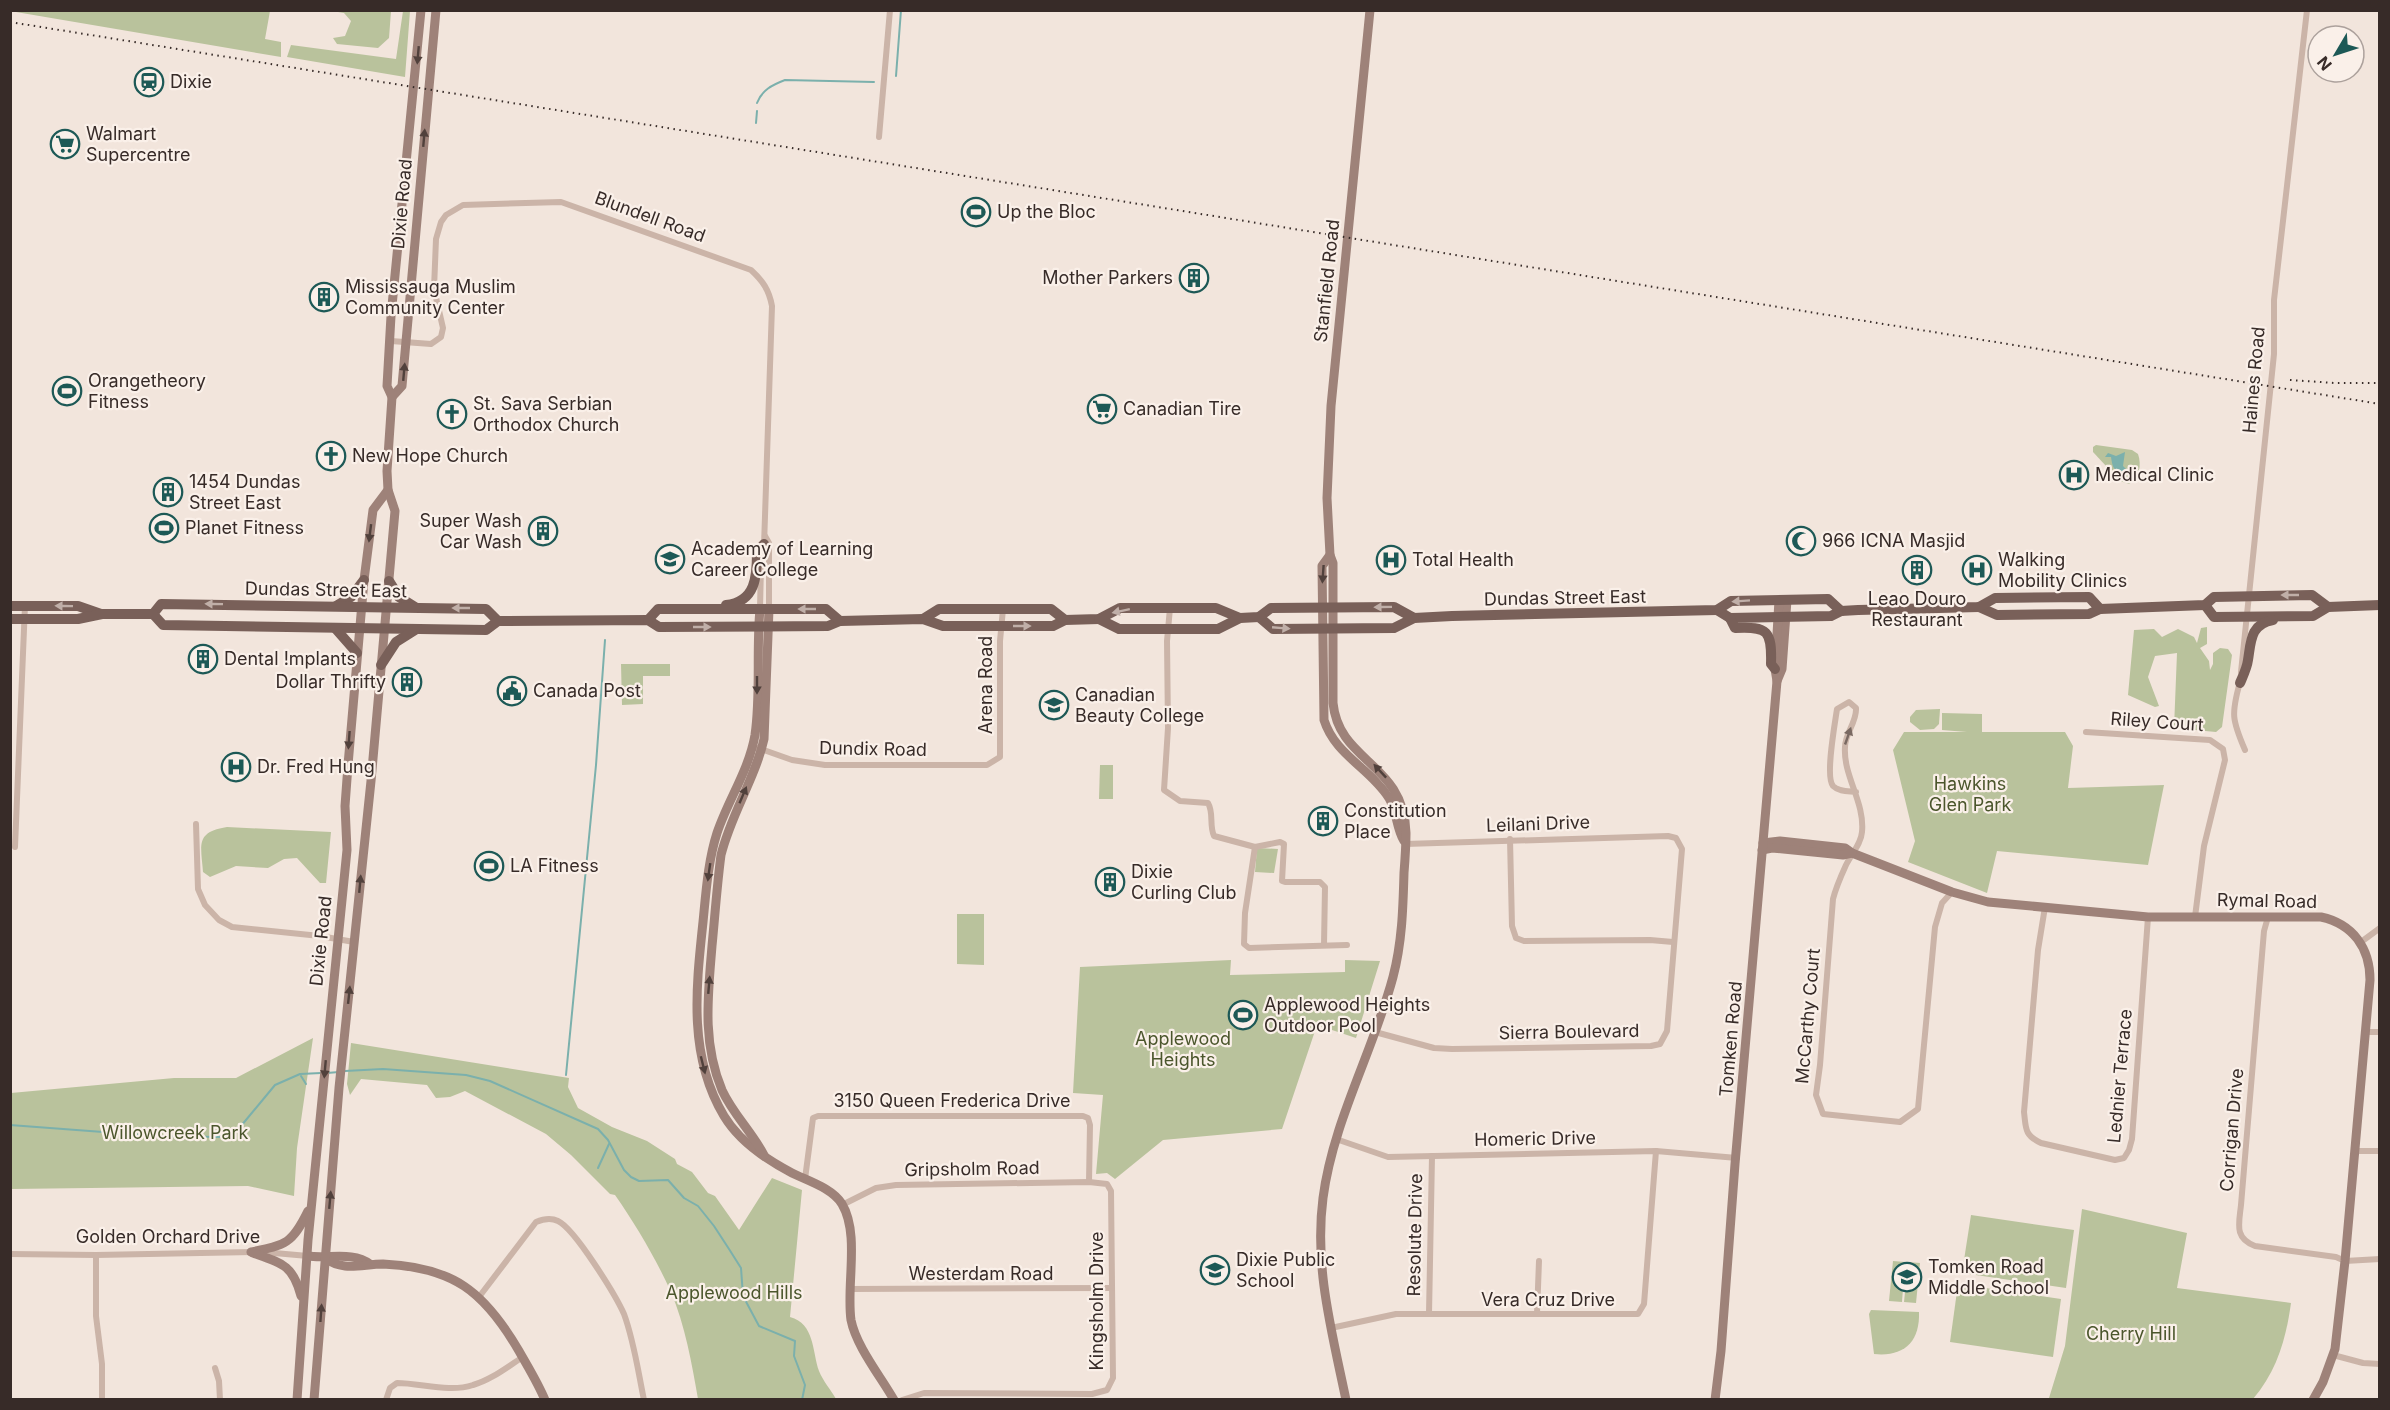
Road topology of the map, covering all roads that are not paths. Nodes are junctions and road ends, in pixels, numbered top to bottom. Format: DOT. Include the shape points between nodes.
graph roads {
  1 [pos="421,10"];
  2 [pos="436,10"];
  3 [pos="890,10"];
  4 [pos="1370,10"];
  5 [pos="2307,10"];
  6 [pos="879,137"];
  7 [pos="391,341"];
  8 [pos="406,343"];
  9 [pos="392,397"];
  10 [pos="388,490"];
  11 [pos="764,539"];
  12 [pos="364,580"];
  13 [pos="389,581"];
  14 [pos="2248,596"];
  15 [pos="1783,600"];
  16 [pos="25,605"];
  17 [pos="2205,605"];
  18 [pos="2379,605"];
  19 [pos="10,606"];
  20 [pos="335,607"];
  21 [pos="361,607"];
  22 [pos="1979,607"];
  23 [pos="2328,607"];
  24 [pos="386,608"];
  25 [pos="418,608"];
  26 [pos="1170,608"];
  27 [pos="1328,608"];
  28 [pos="709,609"];
  29 [pos="765,609"];
  30 [pos="1003,609"];
  31 [pos="2100,609"];
  32 [pos="1717,610"];
  33 [pos="1841,611"];
  34 [pos="102,614"];
  35 [pos="153,614"];
  36 [pos="1259,617"];
  37 [pos="1782,617"];
  38 [pos="2246,617"];
  39 [pos="2289,617"];
  40 [pos="1240,618"];
  41 [pos="1414,618"];
  42 [pos="1730,618"];
  43 [pos="10,619"];
  44 [pos="24,619"];
  45 [pos="923,619"];
  46 [pos="1100,619"];
  47 [pos="648,620"];
  48 [pos="1065,620"];
  49 [pos="498,621"];
  50 [pos="840,621"];
  51 [pos="763,626"];
  52 [pos="1001,626"];
  53 [pos="335,628"];
  54 [pos="359,628"];
  55 [pos="385,628"];
  56 [pos="418,629"];
  57 [pos="1168,629"];
  58 [pos="1328,629"];
  59 [pos="357,653"];
  60 [pos="381,666"];
  61 [pos="1775,669"];
  62 [pos="1777,681"];
  63 [pos="2240,683"];
  64 [pos="2086,732"];
  65 [pos="752,746"];
  66 [pos="762,749"];
  67 [pos="2245,750"];
  68 [pos="996,760"];
  69 [pos="1856,792"];
  70 [pos="196,824"];
  71 [pos="1673,836"];
  72 [pos="1510,839"];
  73 [pos="1405,844"];
  74 [pos="1763,846"];
  75 [pos="15,847"];
  76 [pos="1255,847"];
  77 [pos="1852,853"];
  78 [pos="1952,892"];
  79 [pos="2045,907"];
  80 [pos="2148,917"];
  81 [pos="2195,917"];
  82 [pos="2268,917"];
  83 [pos="2379,928"];
  84 [pos="337,939"];
  85 [pos="354,942"];
  86 [pos="1673,942"];
  87 [pos="2361,942"];
  88 [pos="1324,945"];
  89 [pos="1347,945"];
  90 [pos="1375,1032"];
  91 [pos="2365,1032"];
  92 [pos="2379,1032"];
  93 [pos="1336,1139"];
  94 [pos="2355,1150"];
  95 [pos="1656,1151"];
  96 [pos="2379,1151"];
  97 [pos="764,1155"];
  98 [pos="1432,1156"];
  99 [pos="1737,1158"];
  100 [pos="805,1179"];
  101 [pos="1089,1182"];
  102 [pos="1107,1184"];
  103 [pos="842,1204"];
  104 [pos="312,1205"];
  105 [pos="251,1252"];
  106 [pos="10,1254"];
  107 [pos="96,1255"];
  108 [pos="308,1256"];
  109 [pos="325,1258"];
  110 [pos="2379,1259"];
  111 [pos="1539,1261"];
  112 [pos="2345,1261"];
  113 [pos="1112,1288"];
  114 [pos="850,1289"];
  115 [pos="479,1297"];
  116 [pos="304,1306"];
  117 [pos="1429,1314"];
  118 [pos="1537,1314"];
  119 [pos="1331,1328"];
  120 [pos="2333,1355"];
  121 [pos="523,1357"];
  122 [pos="2379,1364"];
  123 [pos="215,1368"];
  124 [pos="102,1400"];
  125 [pos="220,1400"];
  126 [pos="297,1400"];
  127 [pos="314,1400"];
  128 [pos="386,1400"];
  129 [pos="545,1400"];
  130 [pos="644,1400"];
  131 [pos="894,1400"];
  132 [pos="902,1400"];
  133 [pos="1346,1400"];
  134 [pos="1715,1400"];
  135 [pos="2313,1400"];
  1 -- 7 [label="street, Dixie Road, one-way"];
  8 -- 2 [label="street, Dixie Road, one-way"];
  3 -- 6 [label="street"];
  4 -- 27 [label="street, Stanfield Road" via="1330,412 1327,498 1330,555 1334,563"];
  5 -- 14 [label="street, Haines Road" via="2274,300 2274,354"];
  7 -- 8 [label="street, Blundell Road"];
  7 -- 9 [label="street, Dixie Road" via="387,387"];
  9 -- 8 [label="street, Dixie Road, one-way" via="402,386"];
  8 -- 11 [label="street, Blundell Road" via="431,344 442,334 434,289 436,239 446,215 463,205 561,202 751,270 763,281 772,306"];
  9 -- 10 [label="street, Dixie Road"];
  10 -- 12 [label="street, Dixie Road, one-way" via="373,510"];
  10 -- 13 [label="street, Dixie Road" via="395,511"];
  11 -- 28 [label="main road" via="757,552 756,580 750,592 736,603"];
  11 -- 29 [label="street, Blundell Road" via="769,543"];
  12 -- 20 [label="main road" via="351,597"];
  12 -- 21 [label="street, Dixie Road"];
  13 -- 24 [label="street, Dixie Road"];
  13 -- 25 [label="main road" via="399,597"];
  14 -- 17 [label="main road, Dundas Street East" via="2214,597"];
  23 -- 14 [label="main road, Dundas Street East, one-way" via="2312,595"];
  14 -- 38 [label="street, Haines Road"];
  15 -- 32 [label="main road, Dundas Street East, one-way" via="1731,601"];
  15 -- 33 [label="main road, Dundas Street East" via="1828,599"];
  15 -- 37 [label="street, Tomken Road"];
  16 -- 19 [label="main road, Dundas Street East"];
  34 -- 16 [label="main road, Dundas Street East, one-way" via="78,606"];
  16 -- 44 [label="street"];
  17 -- 31 [label="main road, Dundas Street East"];
  17 -- 38 [label="main road, Dundas Street East" via="2214,617"];
  18 -- 23 [label="main road, Dundas Street East"];
  20 -- 21 [label="main road, Dundas Street East"];
  20 -- 35 [label="main road, Dundas Street East, one-way" via="161,604"];
  21 -- 24 [label="main road, Dundas Street East"];
  21 -- 54 [label="street, Dixie Road"];
  22 -- 31 [label="main road, Dundas Street East" via="1996,615 2089,614"];
  22 -- 31 [label="main road, Dundas Street East" via="1995,598 2089,597"];
  22 -- 33 [label="main road, Dundas Street East"];
  23 -- 39 [label="main road, Dundas Street East" via="2313,616"];
  24 -- 25 [label="main road, Dundas Street East"];
  24 -- 55 [label="street, Dixie Road"];
  49 -- 25 [label="main road, Dundas Street East, one-way" via="486,609"];
  26 -- 40 [label="main road, Dundas Street East" via="1216,608"];
  26 -- 46 [label="main road, Dundas Street East, one-way" via="1119,608"];
  26 -- 57 [label="street"];
  27 -- 36 [label="main road, Dundas Street East" via="1271,608"];
  41 -- 27 [label="main road, Dundas Street East, one-way" via="1394,607"];
  27 -- 58 [label="street, Stanfield Road"];
  28 -- 29 [label="main road, Dundas Street East"];
  28 -- 47 [label="main road, Dundas Street East" via="658,609"];
  50 -- 29 [label="main road, Dundas Street East, one-way" via="826,609"];
  29 -- 51 [label="street"];
  30 -- 45 [label="main road, Dundas Street East" via="939,609"];
  30 -- 48 [label="main road, Dundas Street East" via="1051,609"];
  30 -- 52 [label="street, Arena Road"];
  32 -- 41 [label="main road, Dundas Street East"];
  32 -- 42 [label="main road"];
  33 -- 37 [label="main road, Dundas Street East" via="1831,616"];
  34 -- 35 [label="main road, Dundas Street East"];
  34 -- 44 [label="main road, Dundas Street East" via="78,619"];
  35 -- 53 [label="main road, Dundas Street East" via="163,625"];
  36 -- 40 [label="main road, Dundas Street East"];
  36 -- 58 [label="main road, Dundas Street East, one-way" via="1273,629"];
  37 -- 42 [label="main road, Dundas Street East"];
  37 -- 61 [label="street, Tomken Road"];
  37 -- 62 [label="street, Tomken Road" via="1782,669"];
  38 -- 39 [label="main road, Dundas Street East"];
  38 -- 63 [label="street, Haines Road"];
  39 -- 63 [label="main road" via="2264,622 2253,632"];
  40 -- 57 [label="main road, Dundas Street East" via="1218,629"];
  41 -- 58 [label="main road, Dundas Street East" via="1394,628"];
  42 -- 61 [label="main road" via="1735,628 1758,627 1767,633"];
  43 -- 44 [label="main road, Dundas Street East"];
  44 -- 75 [label="street"];
  45 -- 50 [label="main road, Dundas Street East"];
  45 -- 52 [label="main road, Dundas Street East" via="943,626"];
  46 -- 48 [label="main road, Dundas Street East"];
  46 -- 57 [label="main road, Dundas Street East" via="1119,630"];
  47 -- 49 [label="main road, Dundas Street East"];
  47 -- 51 [label="main road, Dundas Street East, one-way" via="659,627"];
  52 -- 48 [label="main road, Dundas Street East, one-way" via="1053,626"];
  49 -- 56 [label="main road, Dundas Street East" via="486,630"];
  50 -- 51 [label="main road, Dundas Street East" via="828,626"];
  51 -- 65 [label="street, one-way"];
  51 -- 66 [label="street" via="766,721"];
  52 -- 68 [label="street, Arena Road" via="1000,757"];
  53 -- 54 [label="main road, Dundas Street East"];
  53 -- 59 [label="main road"];
  54 -- 55 [label="main road, Dundas Street East"];
  54 -- 59 [label="street, Dixie Road"];
  55 -- 56 [label="main road, Dundas Street East"];
  55 -- 60 [label="street, Dixie Road"];
  56 -- 60 [label="main road" via="396,642"];
  57 -- 76 [label="street" via="1164,790 1180,801 1208,803 1214,836"];
  58 -- 73 [label="street, Stanfield Road" via="1323,716 1327,731 1390,800"];
  59 -- 84 [label="street, Dixie Road, one-way" via="345,806 347,850"];
  85 -- 60 [label="street, Dixie Road, one-way"];
  61 -- 62 [label="street, Tomken Road"];
  62 -- 74 [label="street, Tomken Road"];
  63 -- 67 [label="street, Haines Road" via="2233,705 2234,720"];
  64 -- 81 [label="street, Riley Court" via="2210,740 2223,749 2225,760 2201,861"];
  65 -- 66 [label="street, Dundix Road"];
  65 -- 97 [label="street, one-way" via="725,812 710,864 696,1018 701,1059 716,1102 748,1146"];
  66 -- 68 [label="street, Dundix Road" via="792,760 825,765 987,765"];
  97 -- 66 [label="street, one-way" via="722,1089 711,1056 706,1014 721,855"];
  69 -- 69 [label="street, one-way" via="1845,753 1856,715 1856,708 1849,702 1837,709 1830,776 1834,787"];
  69 -- 77 [label="street" via="1862,834"];
  70 -- 84 [label="street" via="198,889 205,905 219,920 232,927"];
  71 -- 72 [label="street, Leilani Drive"];
  71 -- 86 [label="street, Sierra Boulevard" via="1682,849"];
  72 -- 73 [label="street, Leilani Drive"];
  72 -- 86 [label="street" via="1512,926 1516,938"];
  73 -- 90 [label="street, Stanfield Road" via="1401,938"];
  74 -- 77 [label="street, Rymal Road"];
  74 -- 99 [label="street, Tomken Road"];
  76 -- 88 [label="street" via="1284,844 1282,880 1323,884"];
  76 -- 88 [label="street" via="1244,944 1249,948"];
  77 -- 78 [label="street, Rymal Road"];
  77 -- 78 [label="street, McCarthy Court" via="1833,899 1816,1095 1823,1114 1900,1122 1918,1109 1935,927 1942,903"];
  78 -- 79 [label="street, Rymal Road" via="1988,902"];
  79 -- 80 [label="street, Rymal Road"];
  79 -- 80 [label="street, Lednier Terrace" via="2024,1112 2026,1131 2041,1143 2115,1160 2124,1158 2132,1139"];
  80 -- 81 [label="street, Rymal Road"];
  81 -- 82 [label="street, Rymal Road"];
  82 -- 87 [label="street, Rymal Road" via="2330,919 2349,929"];
  82 -- 112 [label="street, Corrigan Drive" via="2239,1225 2241,1237 2255,1246"];
  83 -- 87 [label="street"];
  84 -- 85 [label="street"];
  84 -- 104 [label="street, Dixie Road, one-way"];
  109 -- 85 [label="street, Dixie Road, one-way"];
  86 -- 90 [label="street, Sierra Boulevard" via="1667,1031 1660,1044 1452,1049"];
  87 -- 91 [label="street" via="2370,970"];
  88 -- 89 [label="street"];
  90 -- 93 [label="street, Stanfield Road"];
  91 -- 92 [label="street"];
  91 -- 94 [label="street"];
  93 -- 98 [label="street, Homeric Drive" via="1383,1156"];
  93 -- 119 [label="street, Stanfield Road" via="1320,1228 1322,1277"];
  94 -- 96 [label="street"];
  94 -- 112 [label="street"];
  95 -- 98 [label="street, Homeric Drive"];
  95 -- 99 [label="street, Homeric Drive"];
  95 -- 118 [label="street, Vera Cruz Drive" via="1642,1310 1631,1315"];
  97 -- 100 [label="street"];
  98 -- 117 [label="street, Resolute Drive"];
  99 -- 134 [label="street, Tomken Road"];
  100 -- 101 [label="street, 3150 Queen Frederica Drive" via="813,1118 818,1116 1071,1115 1088,1118 1090,1125"];
  100 -- 103 [label="street"];
  101 -- 102 [label="street, Gripsholm Road"];
  101 -- 103 [label="street, Gripsholm Road" via="896,1185 869,1190"];
  102 -- 113 [label="street, Kingsholm Drive" via="1111,1191"];
  103 -- 114 [label="street" via="850,1233"];
  104 -- 105 [label="street" via="292,1239"];
  104 -- 108 [label="street, Dixie Road"];
  105 -- 107 [label="street, Golden Orchard Drive"];
  105 -- 108 [label="street, Golden Orchard Drive"];
  105 -- 116 [label="street" via="288,1267 297,1281"];
  106 -- 107 [label="street, Golden Orchard Drive"];
  107 -- 124 [label="street"];
  108 -- 109 [label="street, Golden Orchard Drive"];
  108 -- 116 [label="street, Dixie Road"];
  109 -- 115 [label="street, Golden Orchard Drive" via="339,1266 419,1268 462,1284"];
  127 -- 109 [label="street, Dixie Road, one-way"];
  110 -- 112 [label="street"];
  111 -- 118 [label="street"];
  112 -- 120 [label="street"];
  113 -- 114 [label="street, Westerdam Road"];
  113 -- 132 [label="street, Kingsholm Drive" via="1113,1378 1107,1390 1092,1394 924,1393"];
  114 -- 131 [label="street" via="856,1335"];
  115 -- 121 [label="street, Golden Orchard Drive" via="496,1315"];
  115 -- 130 [label="street" via="536,1222 545,1218 558,1221 568,1228 602,1276 623,1313"];
  116 -- 126 [label="street, Dixie Road"];
  117 -- 118 [label="street, Vera Cruz Drive"];
  117 -- 119 [label="street, Vera Cruz Drive" via="1382,1315"];
  119 -- 133 [label="street, Stanfield Road"];
  120 -- 122 [label="street" via="2363,1364"];
  120 -- 135 [label="street"];
  121 -- 128 [label="street" via="472,1386 397,1383 390,1388"];
  121 -- 129 [label="street, Golden Orchard Drive"];
  123 -- 125 [label="street"];
}
